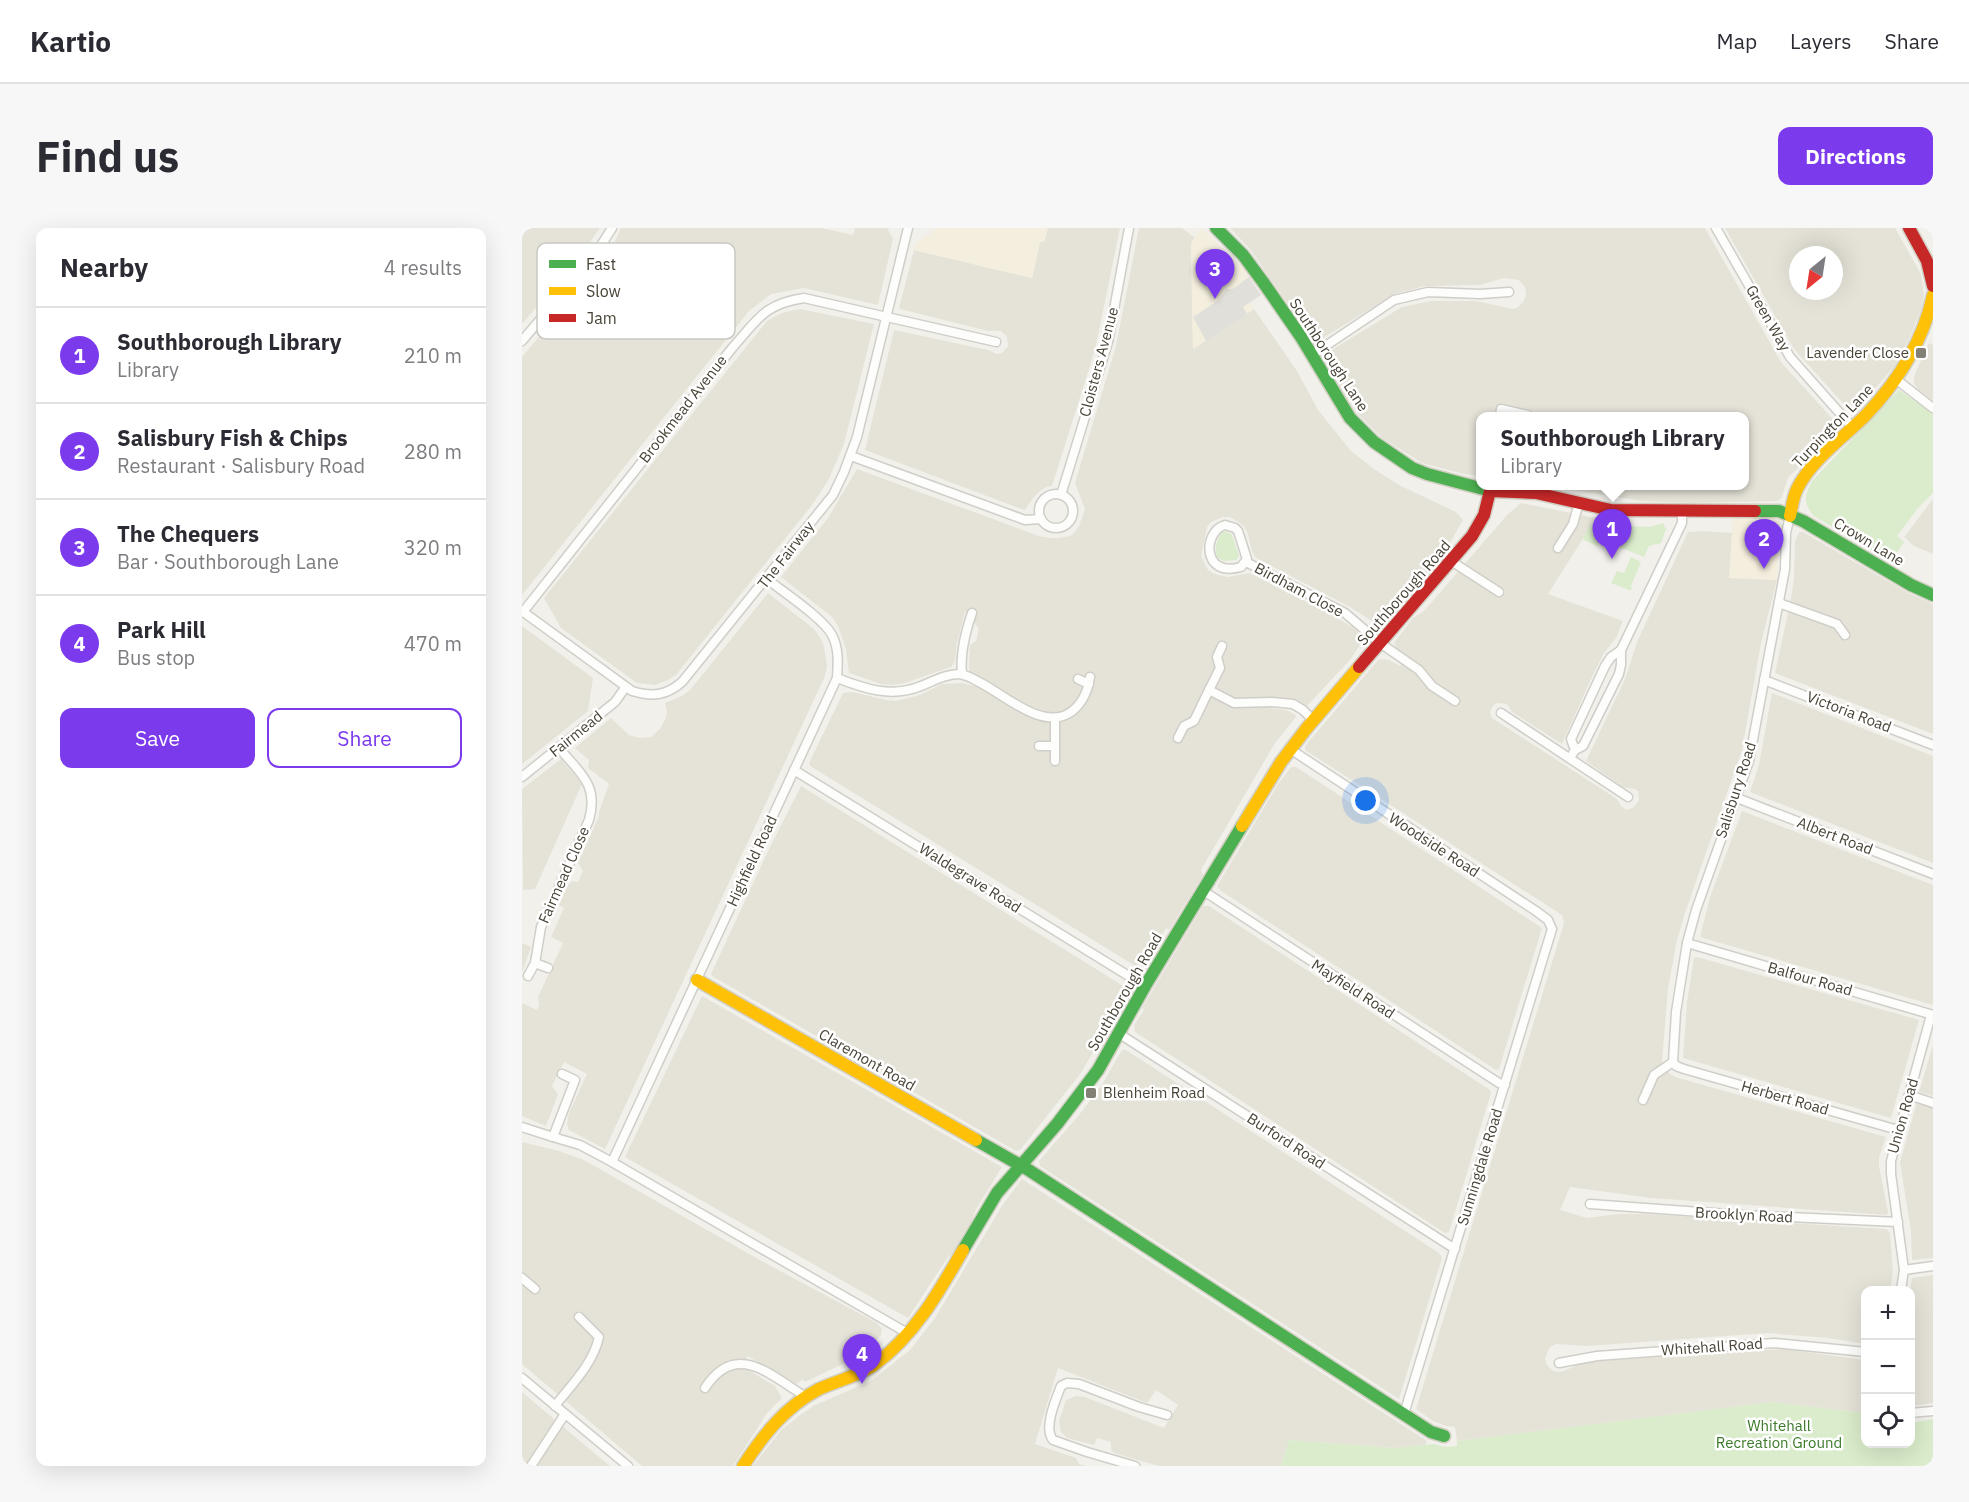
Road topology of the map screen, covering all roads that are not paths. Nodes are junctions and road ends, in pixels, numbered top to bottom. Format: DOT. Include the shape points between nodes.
graph roads {
  1 [pos="612,228"];
  2 [pos="908,228"];
  3 [pos="1129,228"];
  4 [pos="1216,228"];
  5 [pos="1716,228"];
  6 [pos="1909,228"];
  7 [pos="603,243"];
  8 [pos="1933,286"];
  9 [pos="1509,292"];
  10 [pos="1933,295"];
  11 [pos="887,317"];
  12 [pos="537,323"];
  13 [pos="522,341"];
  14 [pos="996,342"];
  15 [pos="1311,355"];
  16 [pos="1897,380"];
  17 [pos="1933,408"];
  18 [pos="1501,412"];
  19 [pos="1514,412"];
  20 [pos="1853,428"];
  21 [pos="851,456"];
  22 [pos="1476,485"];
  23 [pos="1489,490"];
  24 [pos="1508,490"];
  25 [pos="1061,495"];
  26 [pos="1579,503"];
  27 [pos="1682,512"];
  28 [pos="1790,516"];
  29 [pos="1041,519"];
  30 [pos="1558,548"];
  31 [pos="1451,561"];
  32 [pos="1246,562"];
  33 [pos="767,579"];
  34 [pos="1499,592"];
  35 [pos="1933,595"];
  36 [pos="1779,603"];
  37 [pos="522,611"];
  38 [pos="972,614"];
  39 [pos="1845,635"];
  40 [pos="1380,643"];
  41 [pos="1222,646"];
  42 [pos="1621,650"];
  43 [pos="962,674"];
  44 [pos="837,678"];
  45 [pos="1078,679"];
  46 [pos="1764,680"];
  47 [pos="625,688"];
  48 [pos="1209,690"];
  49 [pos="1455,701"];
  50 [pos="1501,713"];
  51 [pos="1055,718"];
  52 [pos="1314,721"];
  53 [pos="1178,738"];
  54 [pos="1933,745"];
  55 [pos="1039,746"];
  56 [pos="1055,746"];
  57 [pos="559,748"];
  58 [pos="1290,749"];
  59 [pos="1573,754"];
  60 [pos="1055,761"];
  61 [pos="795,770"];
  62 [pos="522,777"];
  63 [pos="1628,797"];
  64 [pos="1737,798"];
  65 [pos="1933,874"];
  66 [pos="1202,890"];
  67 [pos="1548,920"];
  68 [pos="1687,943"];
  69 [pos="535,963"];
  70 [pos="548,968"];
  71 [pos="528,976"];
  72 [pos="697,980"];
  73 [pos="1145,986"];
  74 [pos="1932,1015"];
  75 [pos="1118,1033"];
  76 [pos="1673,1062"];
  77 [pos="562,1074"];
  78 [pos="1505,1085"];
  79 [pos="1909,1095"];
  80 [pos="1643,1100"];
  81 [pos="1933,1103"];
  82 [pos="522,1127"];
  83 [pos="1898,1130"];
  84 [pos="553,1137"];
  85 [pos="612,1162"];
  86 [pos="1021,1165"];
  87 [pos="1590,1204"];
  88 [pos="1898,1222"];
  89 [pos="1455,1249"];
  90 [pos="1933,1266"];
  91 [pos="1904,1270"];
  92 [pos="522,1278"];
  93 [pos="1901,1286"];
  94 [pos="535,1289"];
  95 [pos="579,1317"];
  96 [pos="909,1334"];
  97 [pos="1861,1352"];
  98 [pos="1559,1363"];
  99 [pos="522,1378"];
  100 [pos="705,1388"];
  101 [pos="806,1396"];
  102 [pos="555,1406"];
  103 [pos="1933,1411"];
  104 [pos="1915,1413"];
  105 [pos="564,1414"];
  106 [pos="1404,1414"];
  107 [pos="1167,1415"];
  108 [pos="1444,1436"];
  109 [pos="531,1466"];
  110 [pos="628,1466"];
  111 [pos="743,1466"];
  112 [pos="1135,1466"];
  1 -- 7 [label="street"];
  2 -- 11 [label="street, The Fairway"];
  3 -- 25 [label="street, Cloisters Avenue" via="1108,342"];
  4 -- 15 [label="street, Southborough Lane" via="1253,268"];
  5 -- 20 [label="street, Green Way" via="1790,357"];
  6 -- 8 [label="street" via="1927,261"];
  9 -- 15 [label="street" via="1428,292 1394,300"];
  10 -- 16 [label="street, Turpington Lane" via="1923,333"];
  11 -- 14 [label="street, Brookmead Avenue"];
  11 -- 21 [label="street, The Fairway"];
  11 -- 37 [label="street, Brookmead Avenue" via="804,298 768,308 733,346"];
  12 -- 13 [label="street"];
  15 -- 22 [label="street, Southborough Lane" via="1350,417 1386,452 1427,474"];
  16 -- 17 [label="street"];
  16 -- 20 [label="street, Turpington Lane"];
  18 -- 19 [label="street"];
  20 -- 28 [label="street, Turpington Lane" via="1805,474"];
  21 -- 29 [label="street" via="1025,520"];
  21 -- 33 [label="street, The Fairway" via="833,495"];
  23 -- 31 [label="street, Southborough Road" via="1479,526"];
  24 -- 26 [label="street, Southborough Lane"];
  25 -- 29 [label="street" via="1044,499 1039,511"];
  25 -- 29 [label="street" via="1071,502 1071,520 1055,529"];
  26 -- 27 [label="street, Southborough Lane" via="1611,510"];
  26 -- 30 [label="street" via="1573,524"];
  27 -- 28 [label="street, Southborough Lane" via="1767,510"];
  27 -- 42 [label="street" via="1682,522"];
  28 -- 35 [label="street, Crown Lane"];
  28 -- 36 [label="street, Salisbury Road"];
  31 -- 34 [label="street"];
  31 -- 40 [label="street, Southborough Road"];
  32 -- 32 [label="street, Birdham Close" via="1236,568 1223,568 1212,561 1212,537 1220,526 1229,525 1238,531"];
  32 -- 40 [label="street, Birdham Close" via="1346,613"];
  33 -- 44 [label="street, Highfield Road" via="826,627 836,646"];
  33 -- 47 [label="street, The Fairway" via="675,688 658,696 647,696"];
  36 -- 39 [label="street" via="1837,624"];
  36 -- 46 [label="street, Salisbury Road"];
  37 -- 47 [label="street, The Fairway"];
  38 -- 43 [label="street"];
  40 -- 49 [label="street, Birdham Close"];
  40 -- 52 [label="street, Southborough Road"];
  41 -- 48 [label="street" via="1217,657 1220,668"];
  42 -- 59 [label="street" via="1618,674 1583,746"];
  42 -- 59 [label="street" via="1605,666 1571,739"];
  43 -- 44 [label="street" via="943,676 905,692 885,693"];
  43 -- 51 [label="street" via="992,687 1026,711"];
  44 -- 61 [label="street, Highfield Road"];
  45 -- 51 [label="street" via="1090,680 1080,705"];
  46 -- 54 [label="street, Victoria Road"];
  46 -- 64 [label="street, Salisbury Road" via="1749,761"];
  47 -- 57 [label="street, Fairmead" via="615,702"];
  48 -- 52 [label="street" via="1234,703 1293,704"];
  48 -- 53 [label="street" via="1194,721 1184,726"];
  50 -- 59 [label="street"];
  51 -- 56 [label="street"];
  52 -- 58 [label="street, Southborough Road"];
  55 -- 56 [label="street"];
  56 -- 60 [label="street"];
  57 -- 62 [label="street, Fairmead"];
  57 -- 69 [label="street, Fairmead Close" via="590,787 592,808 541,927"];
  58 -- 66 [label="street, Southborough Road"];
  58 -- 67 [label="street, Woodside Road"];
  59 -- 63 [label="street"];
  61 -- 72 [label="street, Highfield Road"];
  61 -- 73 [label="street, Waldegrave Road"];
  64 -- 65 [label="street, Albert Road"];
  64 -- 68 [label="street, Salisbury Road"];
  66 -- 73 [label="street, Southborough Road"];
  66 -- 78 [label="street, Mayfield Road"];
  67 -- 78 [label="street, Sunningdale Road" via="1552,935"];
  68 -- 74 [label="street, Balfour Road"];
  68 -- 76 [label="street, Salisbury Road"];
  69 -- 70 [label="street"];
  69 -- 71 [label="street, Fairmead Close"];
  72 -- 85 [label="street, Highfield Road"];
  72 -- 86 [label="street, Claremont Road"];
  73 -- 75 [label="street, Southborough Road"];
  74 -- 79 [label="street, Union Road"];
  75 -- 86 [label="street, Southborough Road" via="1086,1088"];
  75 -- 89 [label="street, Burford Road"];
  76 -- 80 [label="street" via="1654,1075"];
  76 -- 83 [label="street, Herbert Road" via="1684,1069"];
  77 -- 84 [label="street" via="575,1080"];
  78 -- 89 [label="street, Sunningdale Road"];
  79 -- 81 [label="street"];
  79 -- 83 [label="street, Union Road"];
  82 -- 84 [label="street"];
  83 -- 88 [label="street, Union Road" via="1890,1168"];
  84 -- 85 [label="street" via="580,1145"];
  85 -- 96 [label="street"];
  86 -- 96 [label="street, Southborough Road" via="998,1194"];
  86 -- 106 [label="street"];
  87 -- 88 [label="street, Brooklyn Road"];
  88 -- 91 [label="street, Union Road"];
  89 -- 106 [label="street, Sunningdale Road"];
  90 -- 91 [label="street"];
  91 -- 93 [label="street, Union Road"];
  92 -- 94 [label="street"];
  95 -- 102 [label="street" via="599,1340 592,1359"];
  96 -- 101 [label="street, Southborough Road" via="872,1366"];
  97 -- 98 [label="street, Whitehall Road" via="1774,1343 1597,1356"];
  99 -- 102 [label="street"];
  100 -- 101 [label="street" via="720,1370 745,1362"];
  101 -- 111 [label="street, Southborough Road" via="776,1420"];
  102 -- 105 [label="street"];
  103 -- 104 [label="street"];
  105 -- 109 [label="street"];
  105 -- 110 [label="street"];
  106 -- 108 [label="street"];
  107 -- 112 [label="street" via="1079,1384 1061,1386 1049,1427 1053,1440"];
}
